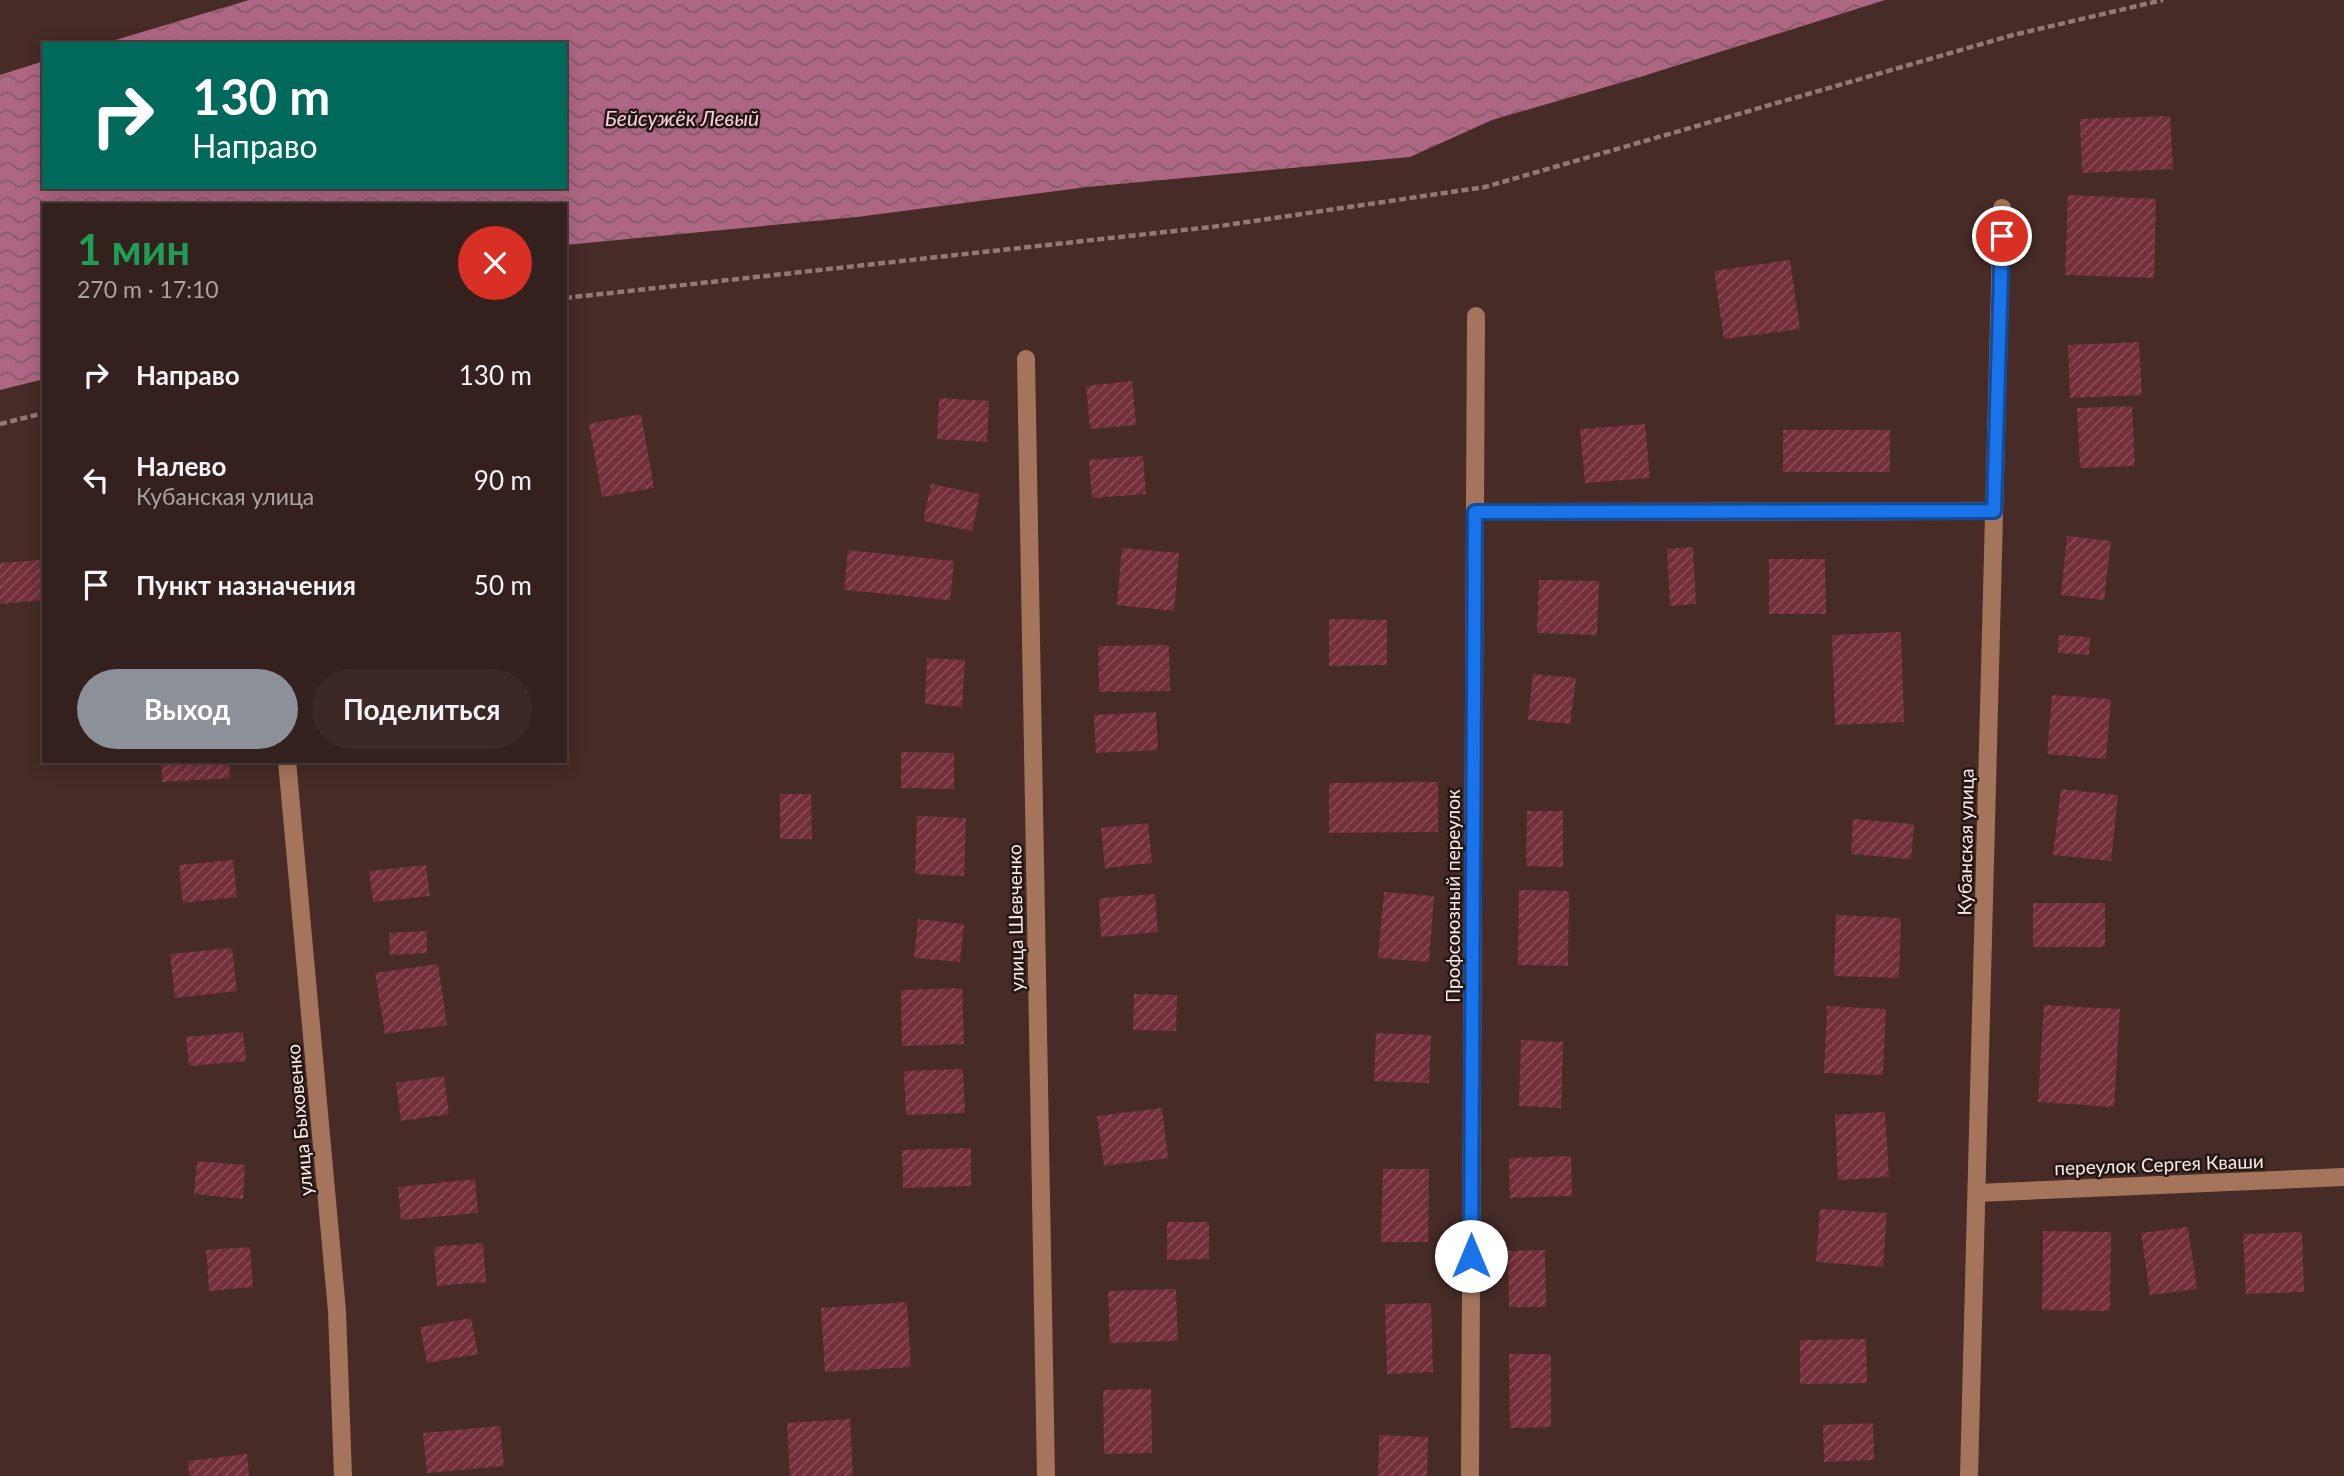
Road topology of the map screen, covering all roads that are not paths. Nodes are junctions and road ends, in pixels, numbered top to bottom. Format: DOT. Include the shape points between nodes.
graph roads {
  1 [pos="2002,208"];
  2 [pos="1476,316"];
  3 [pos="1026,359"];
  4 [pos="1994,511"];
  5 [pos="1475,512"];
  6 [pos="287,763"];
  7 [pos="2344,1177"];
  8 [pos="1977,1193"];
  9 [pos="343,1476"];
  10 [pos="1046,1476"];
  11 [pos="1470,1476"];
  12 [pos="1969,1476"];
  1 -- 4 [label="street, Кубанская улица"];
  2 -- 5 [label="street, Профсоюзный переулок"];
  3 -- 10 [label="street, улица Шевченко"];
  4 -- 5 [label="street"];
  4 -- 8 [label="street, Кубанская улица"];
  5 -- 11 [label="street, Профсоюзный переулок"];
  6 -- 9 [label="street, улица Быховенко" via="337,1311"];
  7 -- 8 [label="street, переулок Сергея Кваши"];
  8 -- 12 [label="street, Кубанская улица"];
}
